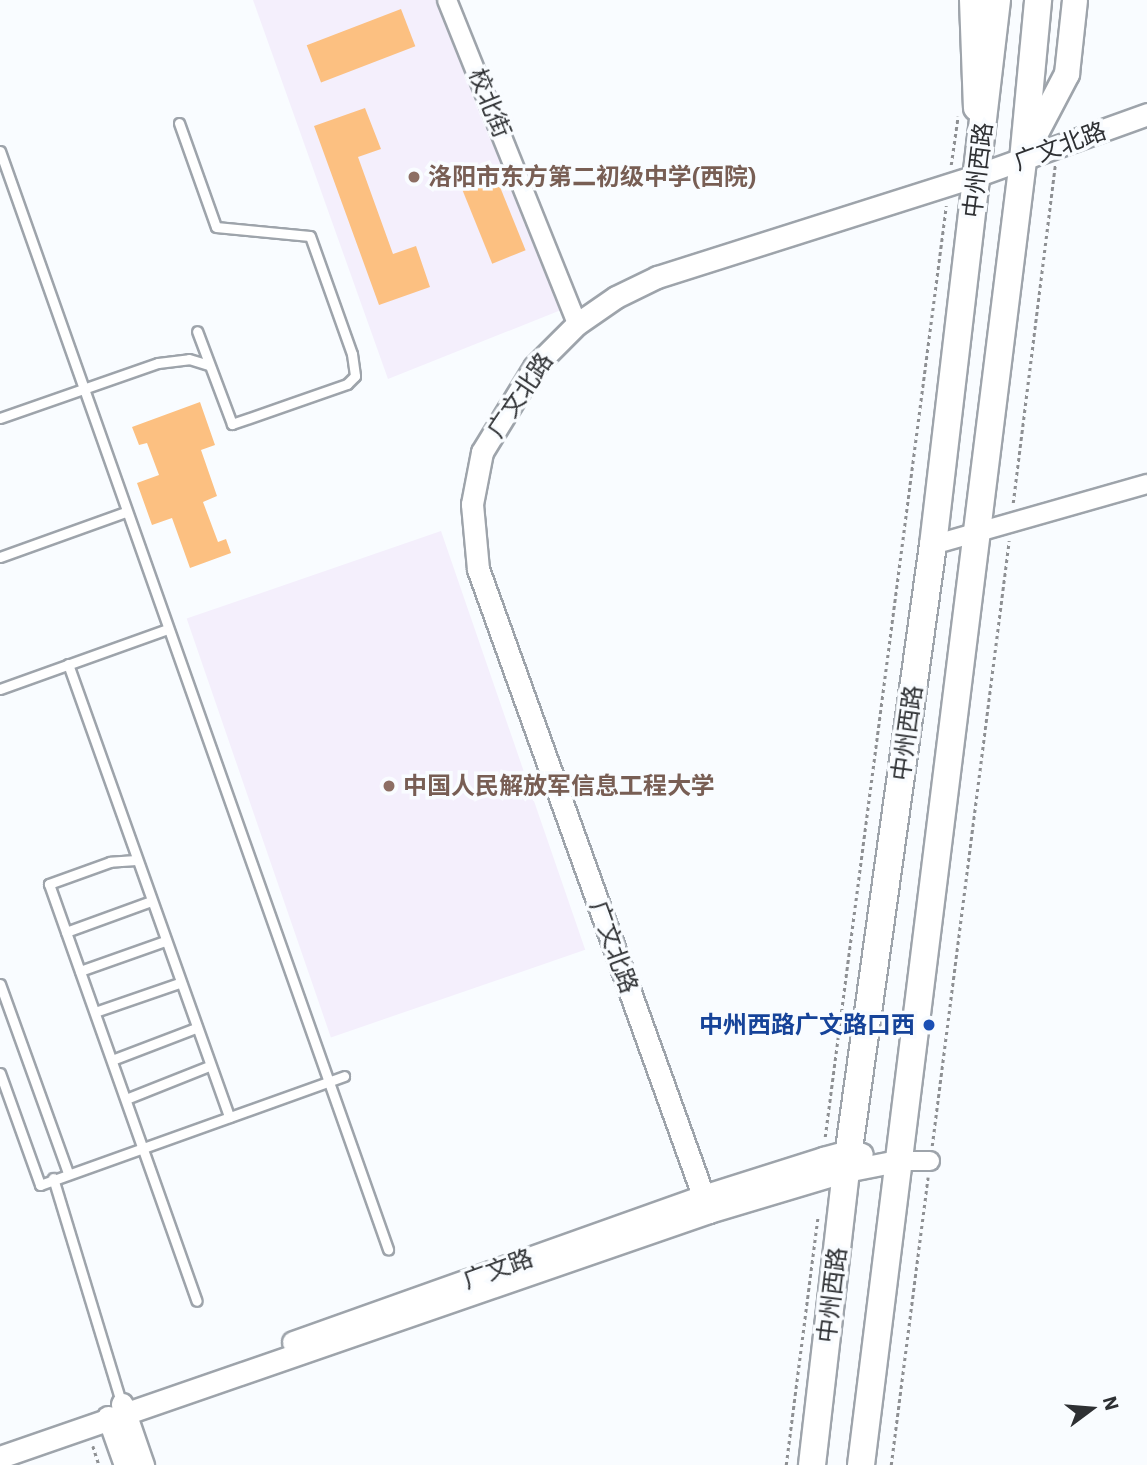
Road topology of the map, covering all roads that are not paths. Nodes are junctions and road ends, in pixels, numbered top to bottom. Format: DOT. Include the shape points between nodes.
graph roads {
  1 [pos="447,0"];
  2 [pos="972,0"];
  3 [pos="997,0"];
  4 [pos="1038,0"];
  5 [pos="1075,0"];
  6 [pos="1147,114"];
  7 [pos="179,123"];
  8 [pos="0,151"];
  9 [pos="1023,160"];
  10 [pos="978,175"];
  11 [pos="577,324"];
  12 [pos="197,331"];
  13 [pos="209,365"];
  14 [pos="84,389"];
  15 [pos="0,418"];
  16 [pos="1147,484"];
  17 [pos="127,512"];
  18 [pos="977,532"];
  19 [pos="933,545"];
  20 [pos="0,556"];
  21 [pos="168,629"];
  22 [pos="68,664"];
  23 [pos="0,688"];
  24 [pos="136,860"];
  25 [pos="150,901"];
  26 [pos="66,932"];
  27 [pos="165,940"];
  28 [pos="80,971"];
  29 [pos="179,983"];
  30 [pos="0,984"];
  31 [pos="95,1013"];
  32 [pos="196,1028"];
  33 [pos="112,1060"];
  34 [pos="209,1066"];
  35 [pos="0,1073"];
  36 [pos="344,1076"];
  37 [pos="326,1082"];
  38 [pos="125,1099"];
  39 [pos="229,1117"];
  40 [pos="142,1147"];
  41 [pos="897,1161"];
  42 [pos="930,1161"];
  43 [pos="835,1164"];
  44 [pos="68,1173"];
  45 [pos="54,1178"];
  46 [pos="706,1204"];
  47 [pos="388,1249"];
  48 [pos="197,1301"];
  49 [pos="118,1412"];
  50 [pos="0,1457"];
  51 [pos="125,1465"];
  52 [pos="143,1465"];
  53 [pos="812,1465"];
  54 [pos="861,1465"];
  1 -- 11 [label="street, 校北街"];
  2 -- 10 [label="main road"];
  3 -- 10 [label="main road, 中州西路"];
  4 -- 9 [label="main road, 中州西路"];
  5 -- 9 [label="main road" via="1067,74"];
  6 -- 9 [label="street, 广文北路"];
  7 -- 13 [label="lane" via="216,227 310,236 357,371 347,384 232,424"];
  8 -- 14 [label="lane"];
  9 -- 10 [label="street, 广文北路"];
  9 -- 18 [label="main road, 中州西路"];
  10 -- 11 [label="street, 广文北路" via="657,278 616,297"];
  10 -- 19 [label="main road, 中州西路"];
  11 -- 46 [label="street, 广文北路" via="534,367 482,452 472,504 478,569"];
  12 -- 13 [label="lane"];
  13 -- 14 [label="lane" via="175,359"];
  14 -- 15 [label="lane"];
  14 -- 17 [label="lane"];
  16 -- 18 [label="street"];
  17 -- 20 [label="lane"];
  17 -- 21 [label="lane"];
  18 -- 19 [label="street"];
  18 -- 41 [label="main road, 中州西路"];
  19 -- 43 [label="main road, 中州西路"];
  21 -- 22 [label="lane"];
  21 -- 37 [label="lane"];
  22 -- 23 [label="lane"];
  22 -- 24 [label="lane"];
  24 -- 25 [label="lane"];
  24 -- 26 [label="lane" via="110,862 49,884"];
  25 -- 26 [label="lane"];
  25 -- 27 [label="lane"];
  26 -- 28 [label="lane"];
  27 -- 28 [label="lane"];
  27 -- 29 [label="lane"];
  28 -- 31 [label="lane"];
  29 -- 31 [label="lane"];
  29 -- 32 [label="lane"];
  30 -- 44 [label="lane"];
  31 -- 33 [label="lane"];
  32 -- 33 [label="lane"];
  32 -- 34 [label="lane"];
  33 -- 38 [label="lane"];
  34 -- 38 [label="lane"];
  34 -- 39 [label="lane"];
  35 -- 45 [label="lane" via="40,1185"];
  36 -- 37 [label="lane"];
  37 -- 39 [label="lane"];
  37 -- 47 [label="lane"];
  38 -- 40 [label="lane"];
  39 -- 40 [label="lane"];
  40 -- 44 [label="lane"];
  40 -- 48 [label="lane"];
  41 -- 42 [label="street, 广文路"];
  41 -- 43 [label="street, 广文路"];
  41 -- 54 [label="main road, 中州西路"];
  43 -- 46 [label="street, 广文路"];
  43 -- 53 [label="main road, 中州西路"];
  44 -- 45 [label="lane"];
  45 -- 49 [label="lane"];
  46 -- 49 [label="street, 广文路"];
  49 -- 50 [label="street, 广文路"];
  49 -- 51 [label="street"];
  49 -- 52 [label="street"];
}
